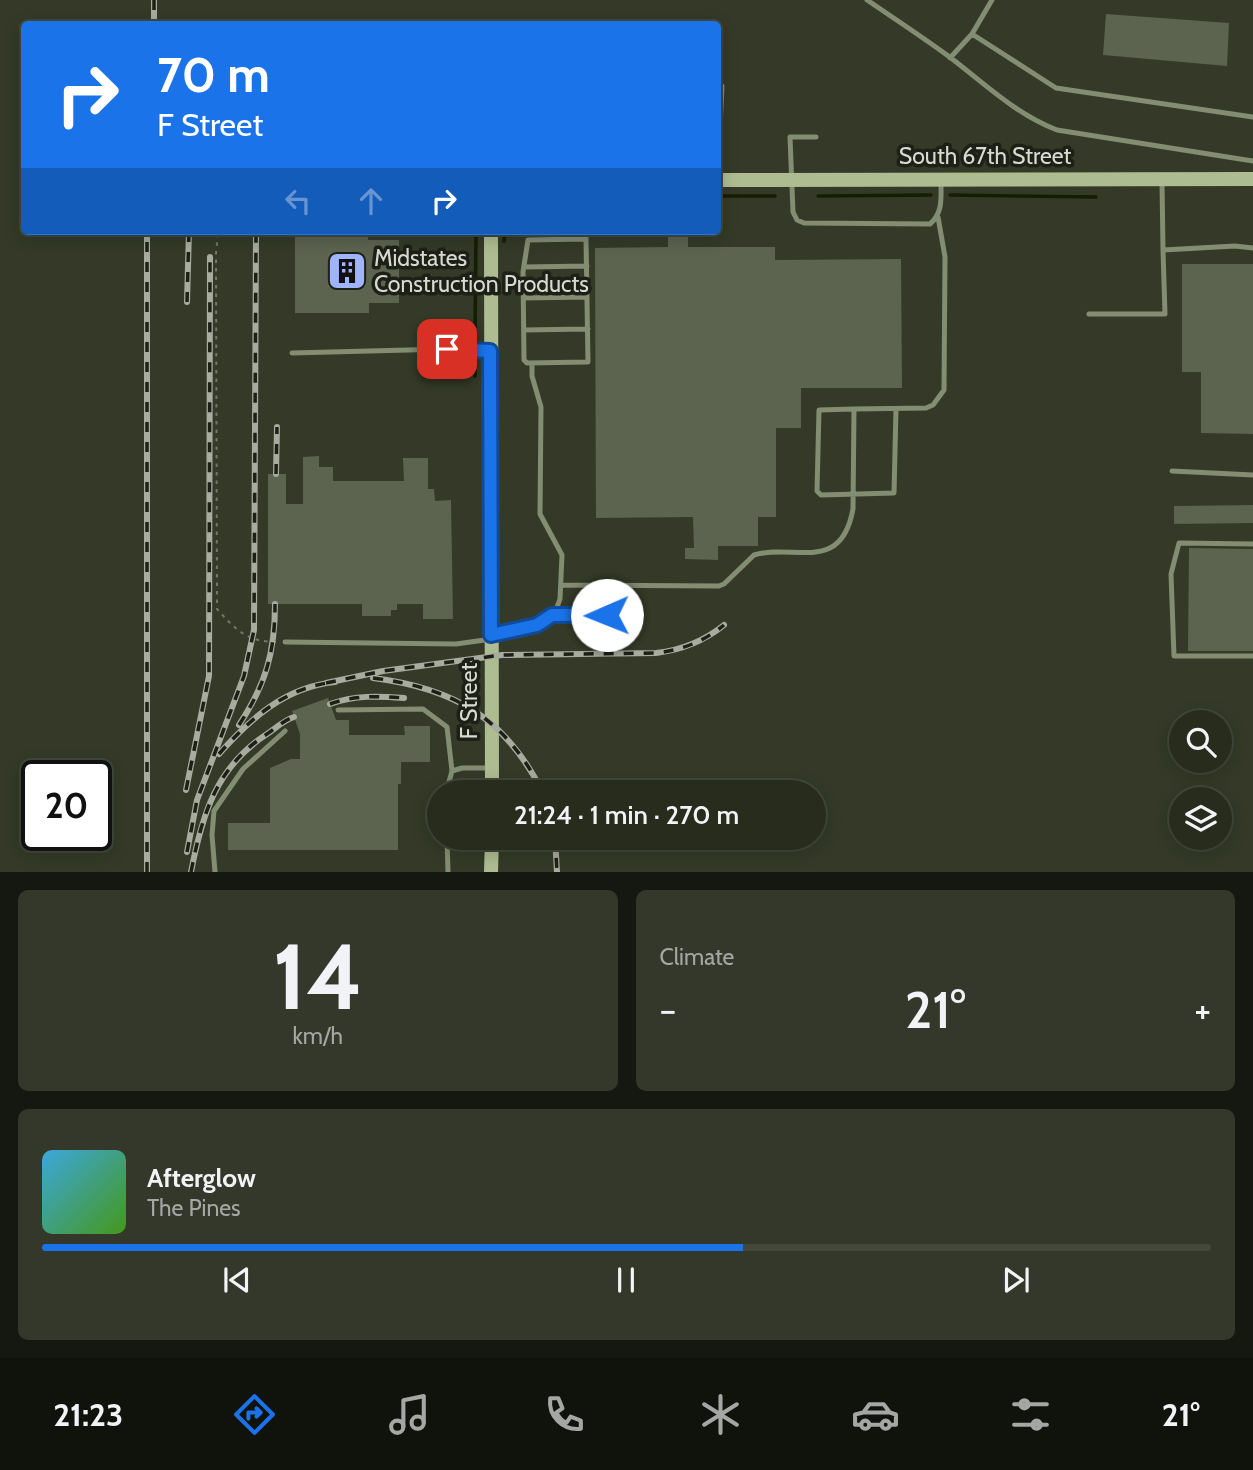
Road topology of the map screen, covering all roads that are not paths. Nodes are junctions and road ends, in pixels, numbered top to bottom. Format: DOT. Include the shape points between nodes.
graph roads {
  1 [pos="867,0"];
  2 [pos="992,0"];
  3 [pos="972,34"];
  4 [pos="950,58"];
  5 [pos="722,86"];
  6 [pos="721,107"];
  7 [pos="1253,117"];
  8 [pos="816,137"];
  9 [pos="1253,161"];
  10 [pos="791,179"];
  11 [pos="941,179"];
  12 [pos="1162,179"];
  13 [pos="1253,179"];
  14 [pos="721,180"];
  15 [pos="938,218"];
  16 [pos="491,235"];
  17 [pos="586,235"];
  18 [pos="586,239"];
  19 [pos="1253,248"];
  20 [pos="1164,250"];
  21 [pos="524,267"];
  22 [pos="587,267"];
  23 [pos="587,297"];
  24 [pos="524,298"];
  25 [pos="1089,314"];
  26 [pos="588,329"];
  27 [pos="524,330"];
  28 [pos="490,351"];
  29 [pos="292,353"];
  30 [pos="532,363"];
  31 [pos="854,409"];
  32 [pos="896,409"];
  33 [pos="1172,471"];
  34 [pos="1253,475"];
  35 [pos="853,495"];
  36 [pos="1253,544"];
  37 [pos="562,585"];
  38 [pos="608,585"];
  39 [pos="552,615"];
  40 [pos="491,637"];
  41 [pos="285,642"];
  42 [pos="1253,656"];
  43 [pos="338,710"];
  44 [pos="285,730"];
  45 [pos="492,768"];
  46 [pos="452,771"];
  47 [pos="450,780"];
  48 [pos="492,780"];
  49 [pos="447,850"];
  50 [pos="492,850"];
  51 [pos="215,872"];
  52 [pos="448,872"];
  53 [pos="491,872"];
  1 -- 4 [label="lane"];
  2 -- 3 [label="lane"];
  3 -- 4 [label="lane"];
  3 -- 7 [label="lane" via="1056,88"];
  4 -- 9 [label="lane" via="1006,103 1057,130"];
  5 -- 6 [label="lane"];
  8 -- 10 [label="lane" via="790,137"];
  10 -- 11 [label="street, South 67th Street"];
  10 -- 14 [label="street, South 67th Street"];
  10 -- 15 [label="lane" via="793,212 804,223 930,224"];
  11 -- 12 [label="street, South 67th Street"];
  11 -- 15 [label="lane"];
  12 -- 13 [label="street, South 67th Street"];
  12 -- 20 [label="lane"];
  15 -- 32 [label="lane" via="944,257 944,390 926,408"];
  16 -- 28 [label="street, F Street"];
  17 -- 18 [label="lane"];
  18 -- 21 [label="lane" via="528,240"];
  18 -- 22 [label="lane"];
  19 -- 20 [label="lane"];
  20 -- 25 [label="lane" via="1165,314"];
  21 -- 22 [label="lane"];
  21 -- 24 [label="lane"];
  22 -- 23 [label="lane"];
  23 -- 24 [label="lane"];
  23 -- 26 [label="lane"];
  24 -- 27 [label="lane"];
  26 -- 27 [label="lane"];
  26 -- 30 [label="lane" via="588,362"];
  27 -- 30 [label="lane" via="524,360"];
  28 -- 29 [label="lane"];
  28 -- 40 [label="street, F Street"];
  30 -- 37 [label="lane" via="541,407 540,514 562,555"];
  31 -- 32 [label="lane"];
  31 -- 35 [label="lane"];
  31 -- 35 [label="lane" via="819,410 817,491 821,495"];
  32 -- 35 [label="lane" via="894,493"];
  33 -- 34 [label="lane"];
  35 -- 38 [label="lane" via="851,520 844,534 824,551 754,555 719,586"];
  36 -- 42 [label="lane" via="1179,543 1171,574 1174,656"];
  37 -- 38 [label="lane"];
  37 -- 39 [label="lane"];
  38 -- 39 [label="lane" via="606,616"];
  39 -- 40 [label="lane" via="537,625"];
  40 -- 41 [label="lane" via="456,644"];
  40 -- 45 [label="street, F Street"];
  43 -- 46 [label="lane" via="423,709 447,727"];
  44 -- 51 [label="lane" via="243,769 214,811"];
  45 -- 46 [label="lane"];
  45 -- 48 [label="street, F Street"];
  46 -- 47 [label="lane"];
  49 -- 52 [label="lane"];
  50 -- 53 [label="street"];
}
